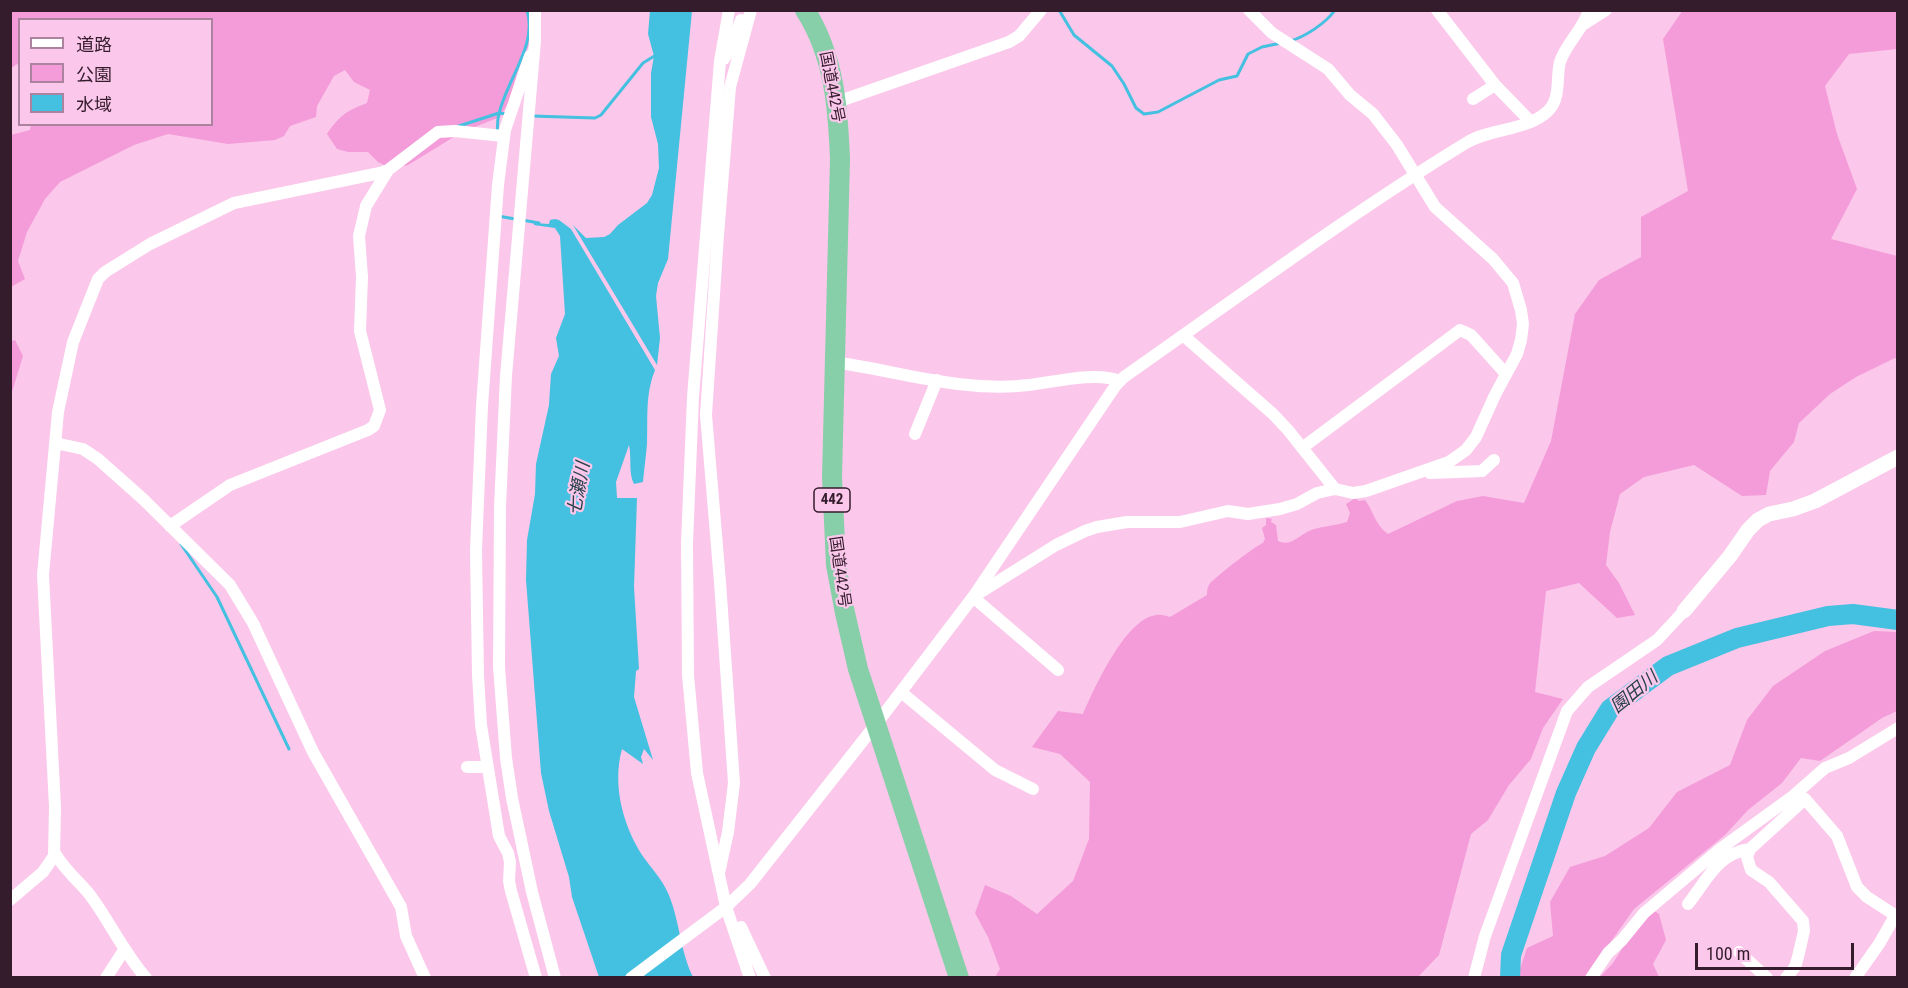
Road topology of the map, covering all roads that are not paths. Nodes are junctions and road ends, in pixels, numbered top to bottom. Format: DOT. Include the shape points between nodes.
graph roads {
  1 [pos="535,10"];
  2 [pos="729,10"];
  3 [pos="744,10"];
  4 [pos="751,10"];
  5 [pos="805,10"];
  6 [pos="1041,10"];
  7 [pos="1249,10"];
  8 [pos="1437,10"];
  9 [pos="1589,10"];
  10 [pos="1606,10"];
  11 [pos="1583,26"];
  12 [pos="535,42"];
  13 [pos="720,62"];
  14 [pos="1496,85"];
  15 [pos="1473,99"];
  16 [pos="837,102"];
  17 [pos="1531,122"];
  18 [pos="503,136"];
  19 [pos="388,170"];
  20 [pos="1415,176"];
  21 [pos="1184,336"];
  22 [pos="834,362"];
  23 [pos="1506,374"];
  24 [pos="937,380"];
  25 [pos="1120,381"];
  26 [pos="915,434"];
  27 [pos="55,443"];
  28 [pos="1302,448"];
  29 [pos="1898,457"];
  30 [pos="1494,460"];
  31 [pos="1413,474"];
  32 [pos="1335,489"];
  33 [pos="170,526"];
  34 [pos="973,597"];
  35 [pos="1684,611"];
  36 [pos="1058,670"];
  37 [pos="901,692"];
  38 [pos="875,725"];
  39 [pos="1898,728"];
  40 [pos="486,766"];
  41 [pos="467,767"];
  42 [pos="1034,789"];
  43 [pos="1799,797"];
  44 [pos="1750,849"];
  45 [pos="54,851"];
  46 [pos="718,874"];
  47 [pos="10,900"];
  48 [pos="1688,904"];
  49 [pos="722,910"];
  50 [pos="1896,916"];
  51 [pos="124,950"];
  52 [pos="1739,952"];
  53 [pos="1790,976"];
  54 [pos="533,977"];
  55 [pos="106,978"];
  56 [pos="146,978"];
  57 [pos="425,978"];
  58 [pos="555,978"];
  59 [pos="631,978"];
  60 [pos="750,978"];
  61 [pos="765,978"];
  62 [pos="959,978"];
  63 [pos="1474,978"];
  64 [pos="1591,978"];
  65 [pos="1767,978"];
  66 [pos="1855,978"];
  1 -- 12 [label="street"];
  2 -- 13 [label="street"];
  3 -- 13 [label="street" via="728,53"];
  4 -- 46 [label="street" via="729,100 706,416 734,777 729,832"];
  5 -- 16 [label="highway, 国道442号 / 442" via="824,49"];
  6 -- 16 [label="street" via="1019,36 1008,42"];
  7 -- 20 [label="street" via="1272,33 1328,69 1384,127"];
  8 -- 14 [label="street"];
  9 -- 11 [label="street"];
  10 -- 11 [label="street"];
  11 -- 17 [label="street" via="1561,59 1556,98"];
  12 -- 18 [label="street"];
  12 -- 58 [label="street" via="506,376 499,667 512,798"];
  13 -- 46 [label="street" via="693,397 687,595 693,742"];
  14 -- 15 [label="street"];
  14 -- 17 [label="street"];
  16 -- 22 [label="highway, 国道442号 / 442" via="840,159"];
  17 -- 20 [label="street" via="1477,136"];
  18 -- 19 [label="street" via="438,132"];
  18 -- 40 [label="street" via="477,538 478,675"];
  19 -- 27 [label="street" via="234,203 150,244 105,272 96,284 73,342"];
  19 -- 33 [label="street" via="366,206 359,236 360,331 380,410 374,426 230,485"];
  20 -- 21 [label="street"];
  20 -- 23 [label="street" via="1435,207 1493,259 1516,288 1522,335"];
  21 -- 25 [label="street"];
  21 -- 28 [label="street" via="1273,414"];
  22 -- 24 [label="street"];
  22 -- 38 [label="highway, 国道442号 / 442" via="832,477 836,561 853,647"];
  23 -- 28 [label="street" via="1471,335 1460,330"];
  23 -- 31 [label="street" via="1482,428 1466,450 1449,462"];
  24 -- 25 [label="street" via="1002,387 1087,378"];
  24 -- 26 [label="street"];
  25 -- 34 [label="street"];
  27 -- 33 [label="street" via="78,447 92,455"];
  27 -- 45 [label="street" via="42,587"];
  28 -- 32 [label="street"];
  29 -- 35 [label="street" via="1815,501 1758,520"];
  30 -- 31 [label="street" via="1482,471"];
  31 -- 32 [label="street" via="1366,491"];
  32 -- 34 [label="street" via="1280,509 1248,514 1226,512 1180,522 1127,522 1084,531"];
  33 -- 57 [label="street" via="227,581 253,623 313,752 401,907 406,936"];
  34 -- 36 [label="street"];
  34 -- 37 [label="street"];
  35 -- 63 [label="street" via="1657,640 1588,687 1567,711 1485,936"];
  37 -- 38 [label="street"];
  37 -- 42 [label="street" via="996,770"];
  38 -- 49 [label="street" via="750,884"];
  38 -- 62 [label="highway, 国道442号 / 442"];
  39 -- 43 [label="street" via="1825,768"];
  40 -- 41 [label="street"];
  40 -- 54 [label="street" via="499,836 510,862 509,884"];
  43 -- 44 [label="street"];
  43 -- 50 [label="street" via="1837,837 1857,887"];
  43 -- 64 [label="street" via="1725,844 1644,913"];
  44 -- 48 [label="street" via="1724,859"];
  44 -- 53 [label="street" via="1749,867 1769,882 1803,921 1798,957"];
  45 -- 47 [label="street" via="48,867"];
  45 -- 51 [label="street" via="93,900"];
  46 -- 49 [label="street"];
  49 -- 59 [label="street"];
  49 -- 60 [label="street"];
  49 -- 61 [label="street" via="744,932"];
  50 -- 66 [label="street"];
  51 -- 55 [label="street"];
  51 -- 56 [label="street"];
  52 -- 65 [label="street"];
}
